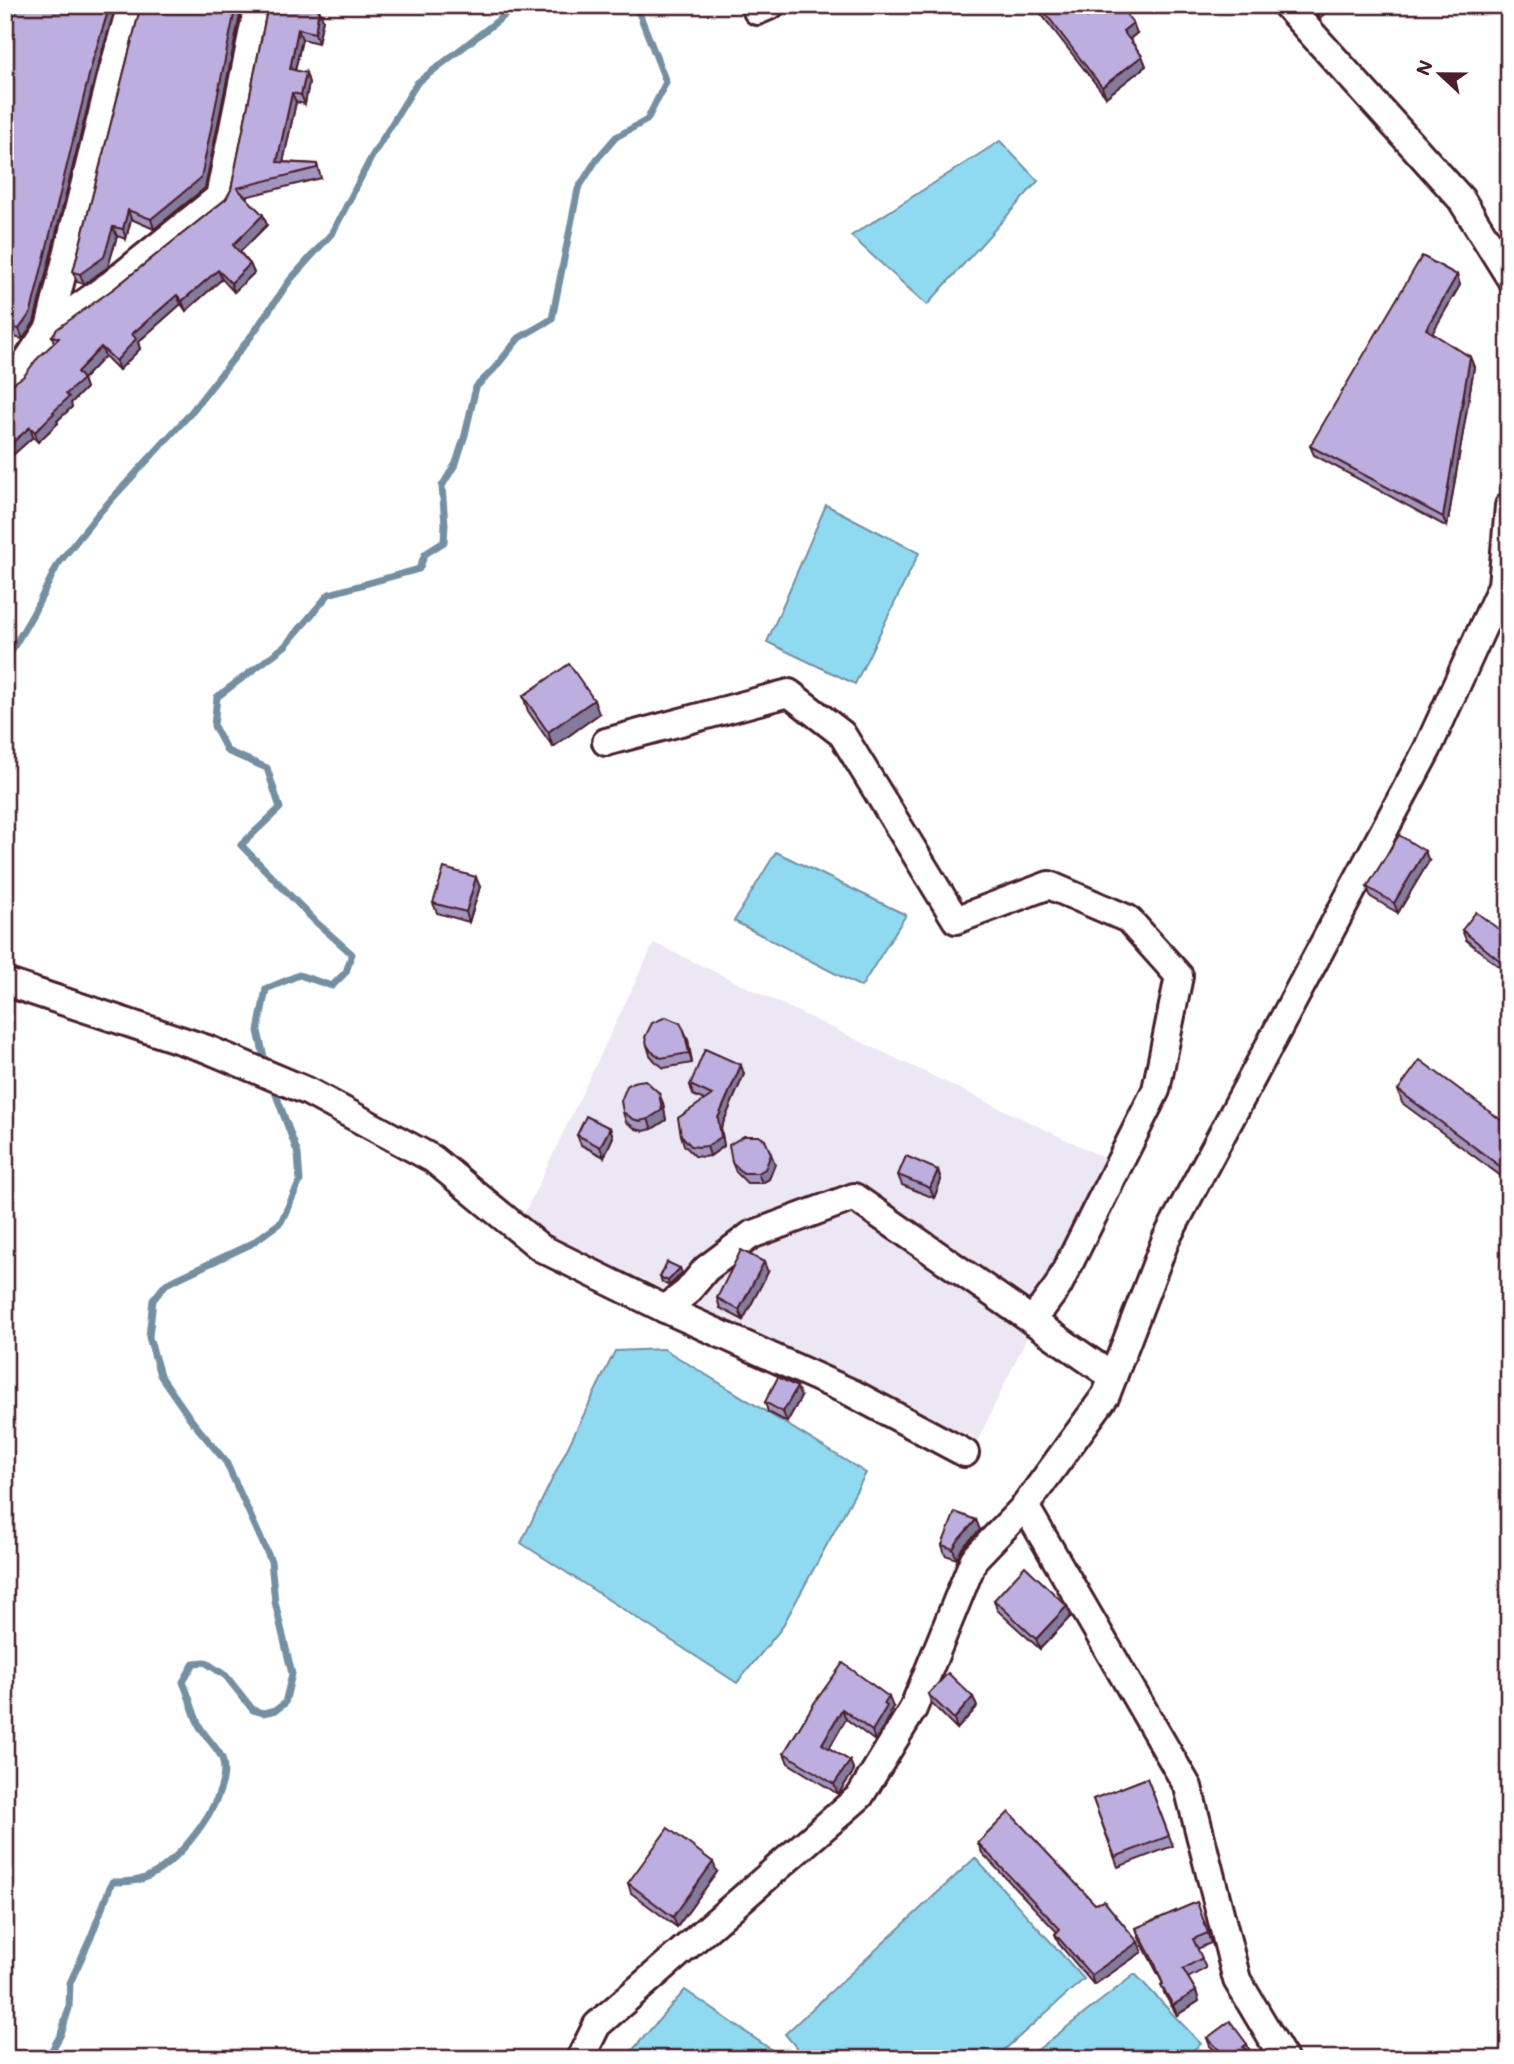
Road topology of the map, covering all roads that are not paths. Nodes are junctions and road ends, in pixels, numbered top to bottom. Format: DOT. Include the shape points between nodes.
graph roads {
  1 [pos="9,5"];
  2 [pos="131,5"];
  3 [pos="258,5"];
  4 [pos="1286,5"];
  5 [pos="5,20"];
  6 [pos="1509,276"];
  7 [pos="49,328"];
  8 [pos="9,370"];
  9 [pos="1509,506"];
  10 [pos="606,742"];
  11 [pos="5,982"];
  12 [pos="665,1309"];
  13 [pos="1033,1320"];
  14 [pos="1113,1377"];
  15 [pos="965,1453"];
  16 [pos="1025,1506"];
  17 [pos="580,2059"];
  18 [pos="1284,2059"];
  1 -- 5 [label="street"];
  2 -- 7 [label="street"];
  3 -- 7 [label="street" via="219,197"];
  4 -- 6 [label="street" via="1461,199"];
  7 -- 8 [label="street"];
  9 -- 14 [label="street" via="1502,585 1462,674 1427,750 1166,1239"];
  10 -- 13 [label="street" via="789,693 842,734 956,919 1049,885 1128,919 1180,976 1156,1090 1058,1286"];
  11 -- 12 [label="street" via="207,1049 343,1109 433,1159 541,1248"];
  12 -- 13 [label="street" via="706,1269 751,1235 854,1197"];
  12 -- 15 [label="street" via="852,1394"];
  13 -- 14 [label="street"];
  14 -- 16 [label="street" via="1106,1395"];
  16 -- 17 [label="street" via="974,1559 913,1709 860,1797 597,2025"];
  16 -- 18 [label="street" via="1188,1787 1237,1980"];
}
